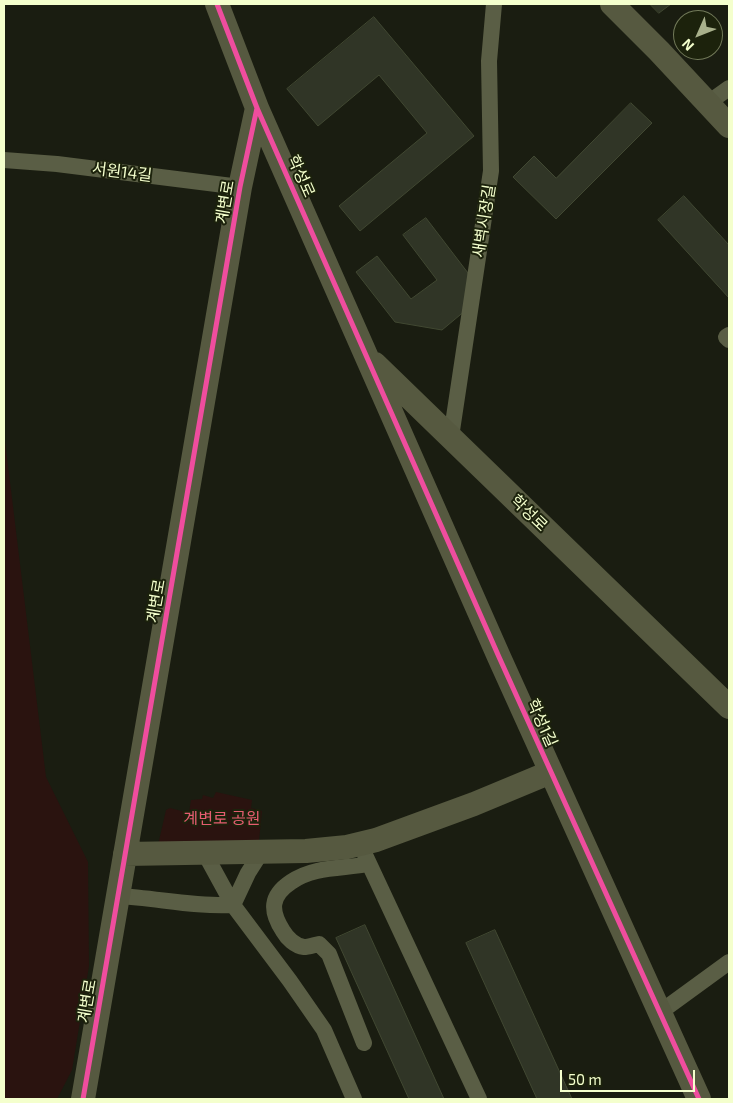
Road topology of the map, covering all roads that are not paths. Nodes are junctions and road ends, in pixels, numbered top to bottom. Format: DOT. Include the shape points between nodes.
graph roads {
  1 [pos="217,4"];
  2 [pos="494,4"];
  3 [pos="612,4"];
  4 [pos="729,88"];
  5 [pos="708,103"];
  6 [pos="257,108"];
  7 [pos="729,126"];
  8 [pos="4,160"];
  9 [pos="240,187"];
  10 [pos="366,356"];
  11 [pos="451,437"];
  12 [pos="729,707"];
  13 [pos="551,772"];
  14 [pos="204,852"];
  15 [pos="262,852"];
  16 [pos="125,854"];
  17 [pos="364,854"];
  18 [pos="118,896"];
  19 [pos="233,905"];
  20 [pos="729,962"];
  21 [pos="659,1013"];
  22 [pos="364,1042"];
  23 [pos="83,1099"];
  24 [pos="354,1099"];
  25 [pos="479,1099"];
  26 [pos="699,1099"];
  1 -- 6 [label="street, 학성로"];
  2 -- 11 [label="street, 새벽시장길" via="488,61 491,170"];
  3 -- 5 [label="street"];
  4 -- 5 [label="street"];
  5 -- 7 [label="street"];
  6 -- 9 [label="street, 계변로"];
  6 -- 10 [label="street, 학성로"];
  8 -- 9 [label="street, 서원14길"];
  9 -- 16 [label="street, 계변로"];
  10 -- 11 [label="street, 학성로"];
  10 -- 13 [label="street, 학성1길"];
  11 -- 12 [label="street, 학성로"];
  13 -- 17 [label="street" via="376,840"];
  13 -- 21 [label="street, 학성1길"];
  14 -- 15 [label="street"];
  14 -- 16 [label="street"];
  14 -- 19 [label="street"];
  15 -- 17 [label="street" via="347,847"];
  15 -- 19 [label="street"];
  16 -- 18 [label="street, 계변로"];
  17 -- 22 [label="street" via="348,868 328,868 302,876 281,890 274,906 274,915 290,940 305,947 319,944 329,954"];
  17 -- 25 [label="street"];
  18 -- 19 [label="street" via="210,906"];
  18 -- 23 [label="street, 계변로"];
  19 -- 24 [label="street" via="324,1030"];
  20 -- 21 [label="street"];
  21 -- 26 [label="street, 학성1길"];
}
